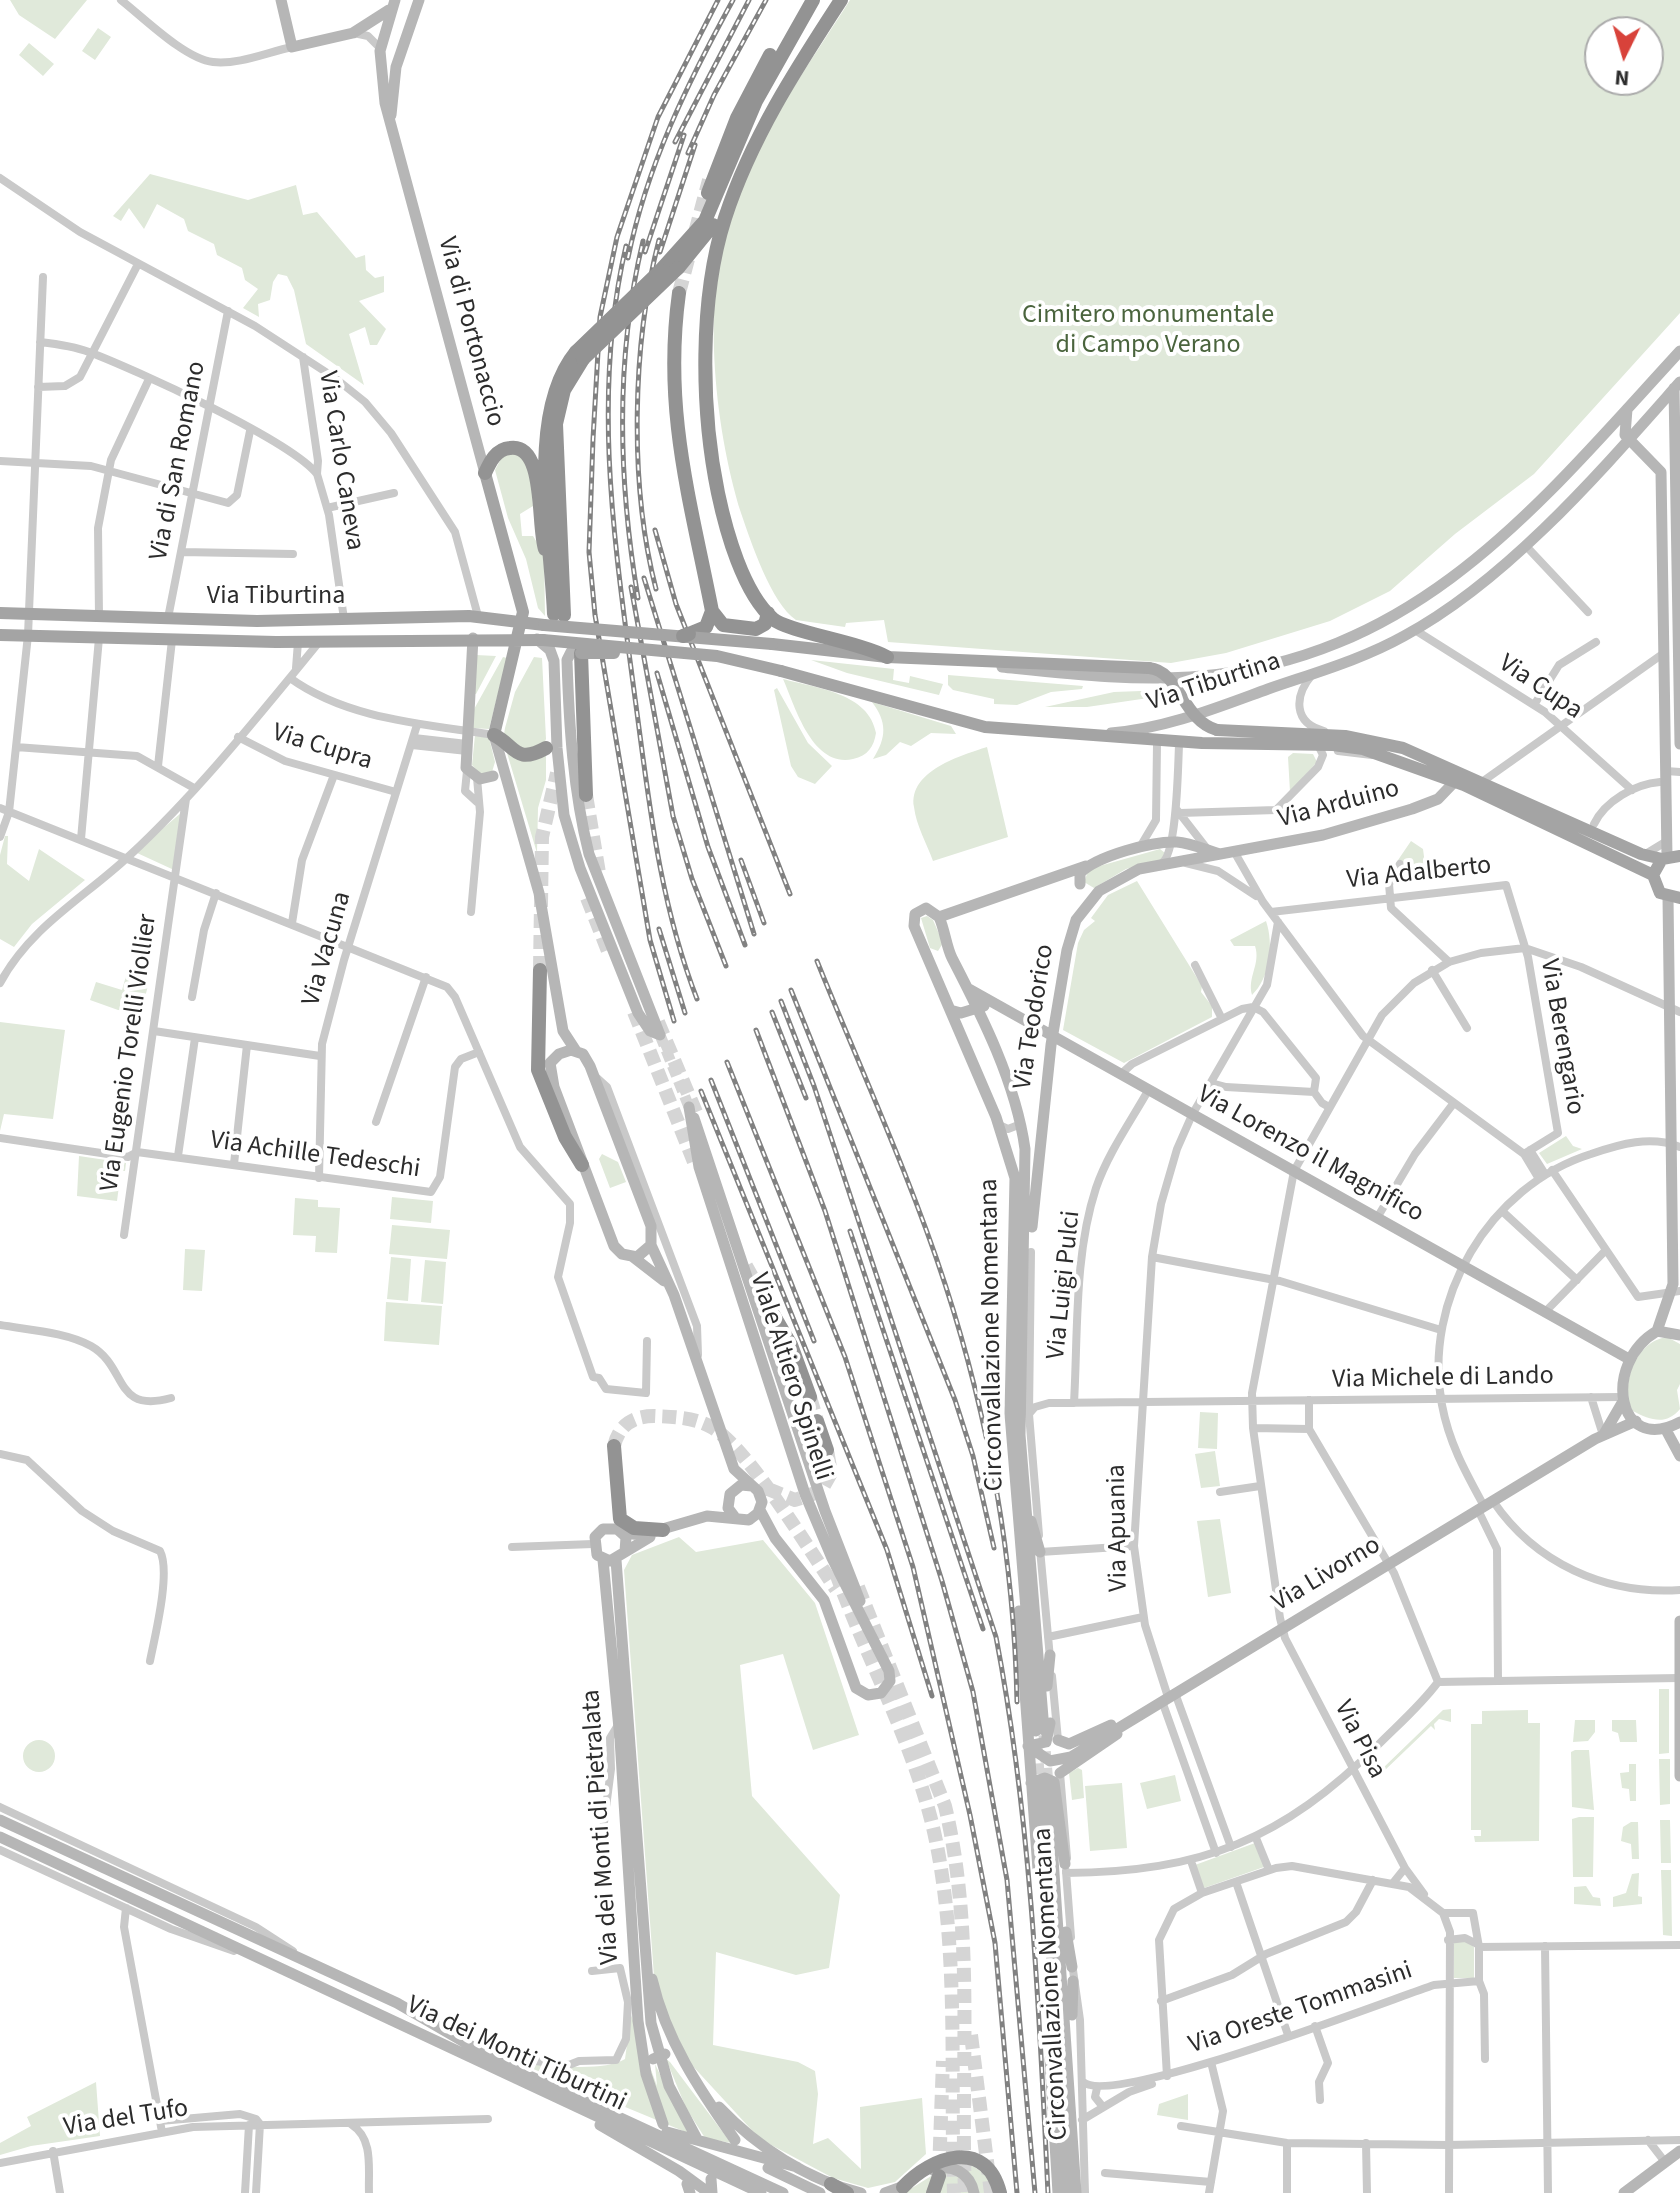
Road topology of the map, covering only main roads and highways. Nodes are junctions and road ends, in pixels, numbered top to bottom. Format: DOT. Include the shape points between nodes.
graph roads {
  1 [pos="802,0"];
  2 [pos="813,0"];
  3 [pos="824,0"];
  4 [pos="841,0"];
  5 [pos="785,48"];
  6 [pos="763,77"];
  7 [pos="684,244"];
  8 [pos="679,293"];
  9 [pos="580,356"];
  10 [pos="485,473"];
  11 [pos="552,572"];
  12 [pos="0,613"];
  13 [pos="716,617"];
  14 [pos="554,618"];
  15 [pos="767,619"];
  16 [pos="523,621"];
  17 [pos="0,635"];
  18 [pos="683,636"];
  19 [pos="519,640"];
  20 [pos="657,650"];
  21 [pos="887,657"];
  22 [pos="576,660"];
  23 [pos="494,735"];
  24 [pos="1374,747"];
  25 [pos="552,748"];
  26 [pos="1478,785"];
  27 [pos="586,795"];
  28 [pos="1670,857"];
  29 [pos="1653,875"];
  30 [pos="1674,898"];
  31 [pos="540,970"];
  32 [pos="582,1165"];
  33 [pos="773,1314"];
  34 [pos="810,1397"];
  35 [pos="817,1421"];
  36 [pos="614,1446"];
  37 [pos="827,1450"];
  38 [pos="663,1530"];
  39 [pos="939,2176"];
  40 [pos="903,2187"];
  41 [pos="825,2188"];
  42 [pos="847,2193"];
  43 [pos="933,2193"];
  44 [pos="1000,2193"];
  1 -- 7 [label="highway" via="743,104"];
  2 -- 5 [label="highway"];
  3 -- 9 [label="highway, bridge" via="764,108 714,224 678,268"];
  4 -- 15 [label="highway" via="757,141 725,217 712,282 704,386 710,450 731,543"];
  5 -- 6 [label="highway"];
  5 -- 7 [label="highway" via="705,221"];
  7 -- 9 [label="highway, bridge"];
  8 -- 13 [label="highway" via="675,425"];
  9 -- 11 [label="highway" via="555,388 545,431"];
  9 -- 14 [label="highway" via="556,424"];
  10 -- 11 [label="highway" via="505,449 518,448 532,458 540,533"];
  10 -- 16 [label="main road, Via di Portonaccio"];
  11 -- 14 [label="highway"];
  12 -- 16 [label="main road, Via Tiburtina" via="478,616"];
  13 -- 15 [label="highway" via="756,629"];
  13 -- 18 [label="highway"];
  14 -- 16 [label="main road, Via Tiburtina"];
  14 -- 18 [label="main road, Via Tiburtina, bridge"];
  15 -- 21 [label="highway" via="853,642"];
  16 -- 19 [label="main road"];
  17 -- 19 [label="main road, Via Tiburtina" via="298,642"];
  18 -- 21 [label="main road, Via Tiburtina, bridge"];
  19 -- 20 [label="main road, Via Tiburtina, bridge"];
  19 -- 23 [label="main road"];
  20 -- 22 [label="main road, bridge"];
  20 -- 24 [label="main road, Via Tiburtina, bridge" via="727,658 985,727 1202,743"];
  21 -- 24 [label="main road, Via Tiburtina, bridge" via="1149,668 1165,673 1195,718 1217,730 1345,736"];
  22 -- 27 [label="highway"];
  23 -- 25 [label="highway" via="517,754"];
  24 -- 26 [label="main road" via="1419,753"];
  26 -- 28 [label="main road" via="1644,855"];
  26 -- 29 [label="main road"];
  28 -- 29 [label="main road"];
  29 -- 30 [label="main road" via="1657,889"];
  31 -- 32 [label="highway" via="538,1070"];
  33 -- 34 [label="highway"];
  35 -- 37 [label="highway"];
  36 -- 38 [label="highway" via="620,1519 634,1528"];
  39 -- 43 [label="highway"];
  40 -- 44 [label="highway" via="935,2161 959,2156 987,2169"];
  41 -- 42 [label="highway"];
}
